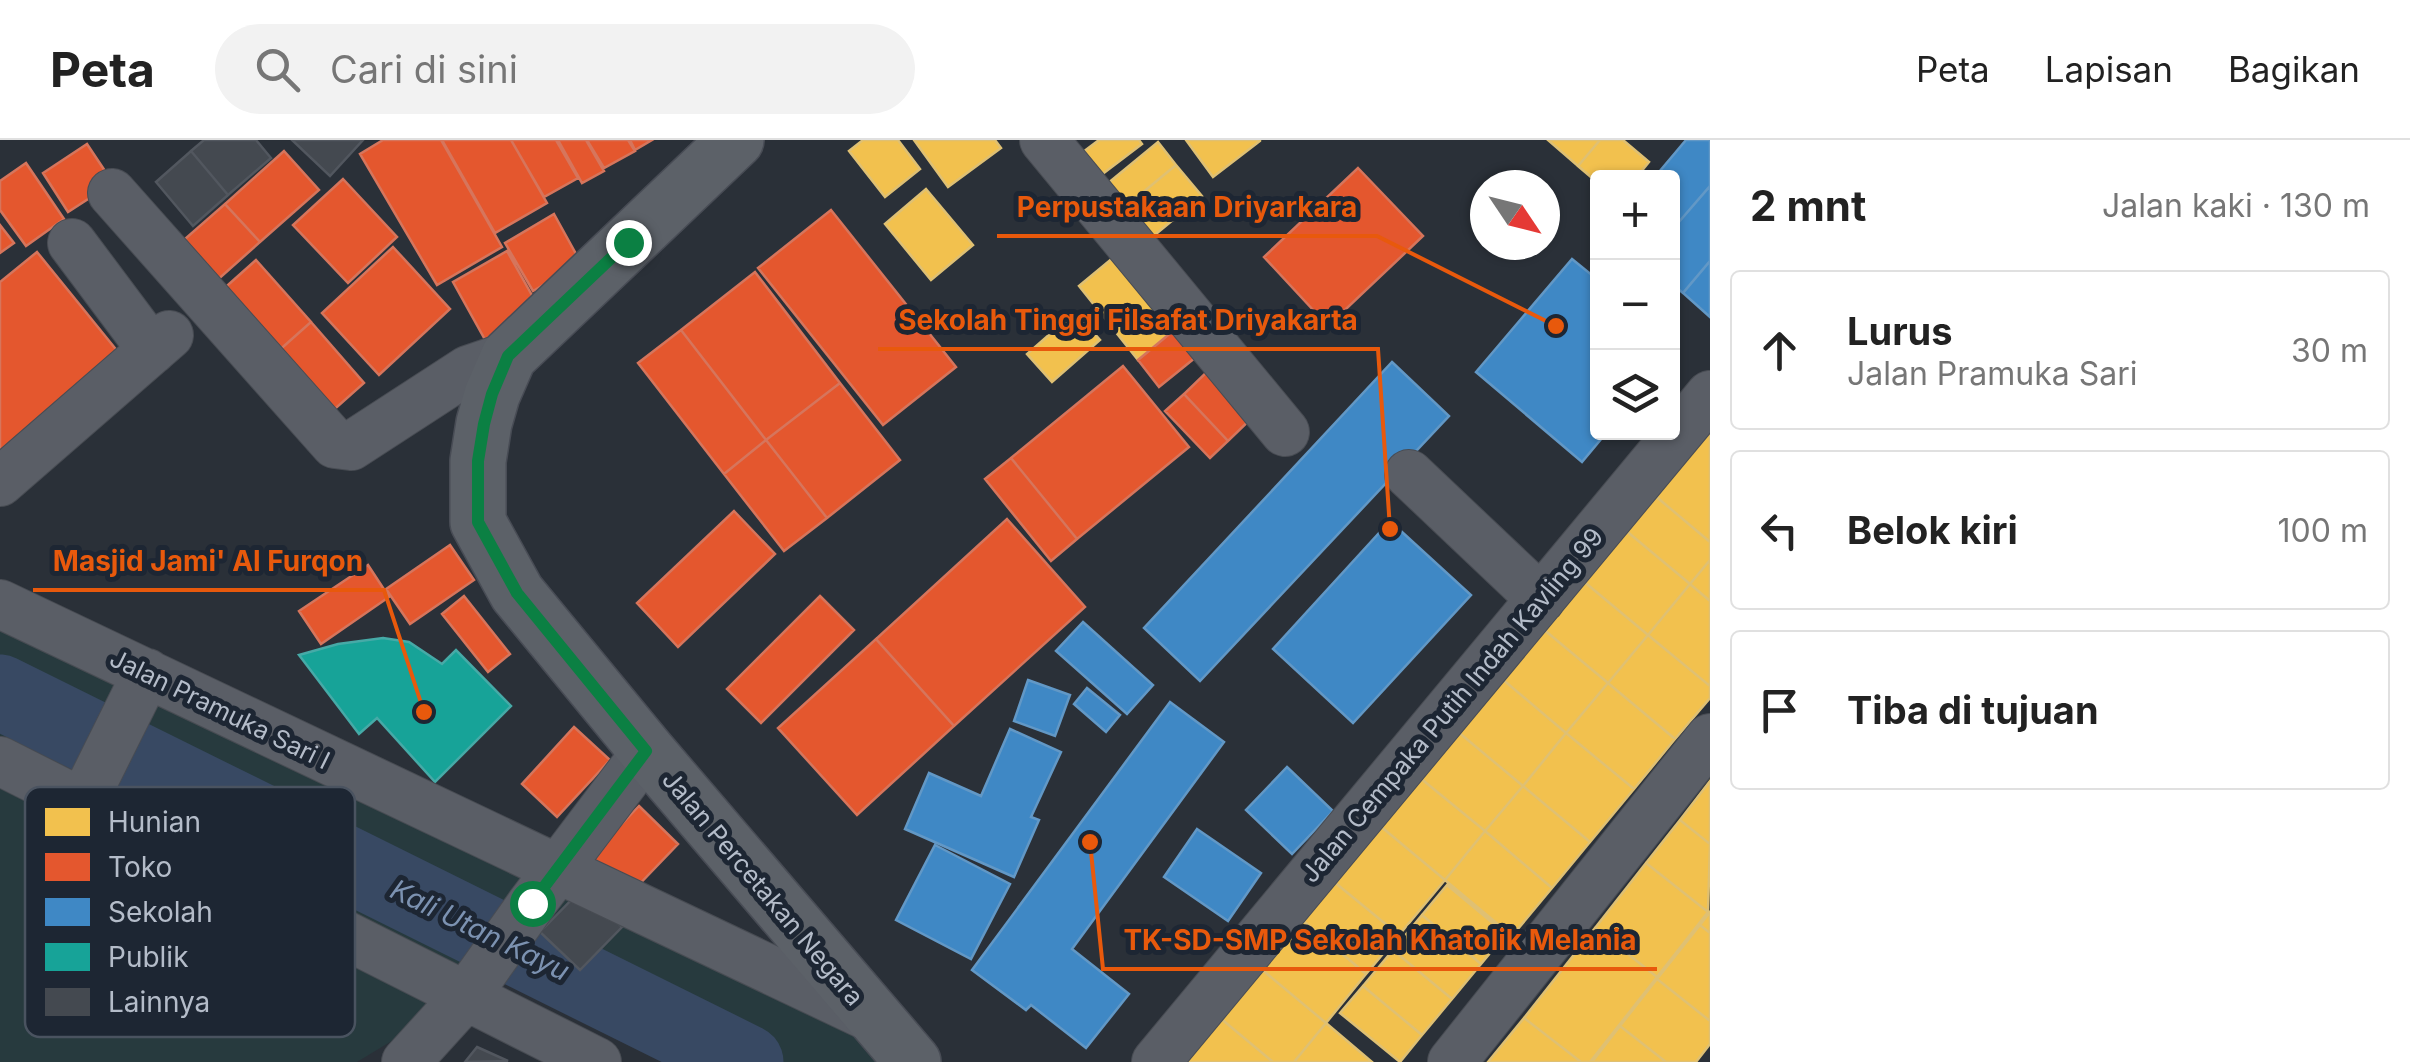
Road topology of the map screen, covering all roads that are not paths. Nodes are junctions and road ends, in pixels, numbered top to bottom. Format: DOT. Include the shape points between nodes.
graph roads {
  1 [pos="736,140"];
  2 [pos="1044,140"];
  3 [pos="112,193"];
  4 [pos="72,243"];
  5 [pos="508,356"];
  6 [pos="1710,395"];
  7 [pos="1285,432"];
  8 [pos="1409,474"];
  9 [pos="0,482"];
  10 [pos="1541,599"];
  11 [pos="0,604"];
  12 [pos="144,680"];
  13 [pos="1710,738"];
  14 [pos="646,751"];
  15 [pos="0,760"];
  16 [pos="67,787"];
  17 [pos="91,787"];
  18 [pos="545,886"];
  19 [pos="355,928"];
  20 [pos="473,987"];
  21 [pos="874,1019"];
  22 [pos="406,1062"];
  23 [pos="597,1062"];
  24 [pos="913,1062"];
  25 [pos="1156,1062"];
  26 [pos="1452,1062"];
  1 -- 5 [label="main road, Jalan Percetakan Negara"];
  2 -- 7 [label="street"];
  3 -- 5 [label="street" via="335,444 350,446 468,370"];
  4 -- 9 [label="street" via="161,342"];
  5 -- 14 [label="main road, Jalan Percetakan Negara" via="484,424 478,522 517,593"];
  6 -- 10 [label="street, Jalan Cempaka Putih Indah Kavling 99"];
  8 -- 10 [label="street"];
  10 -- 25 [label="street, Jalan Cempaka Putih Indah Kavling 99"];
  11 -- 12 [label="street, Jalan Pramuka Sari I"];
  12 -- 17 [label="street"];
  12 -- 18 [label="street, Jalan Pramuka Sari I" via="365,780"];
  13 -- 26 [label="street"];
  14 -- 18 [label="street"];
  14 -- 21 [label="main road, Jalan Percetakan Negara"];
  15 -- 16 [label="street"];
  18 -- 20 [label="street"];
  18 -- 21 [label="street, Jalan Pramuka Sari I"];
  19 -- 20 [label="street"];
  20 -- 22 [label="street"];
  20 -- 23 [label="street"];
  21 -- 24 [label="main road, Jalan Percetakan Negara"];
}
